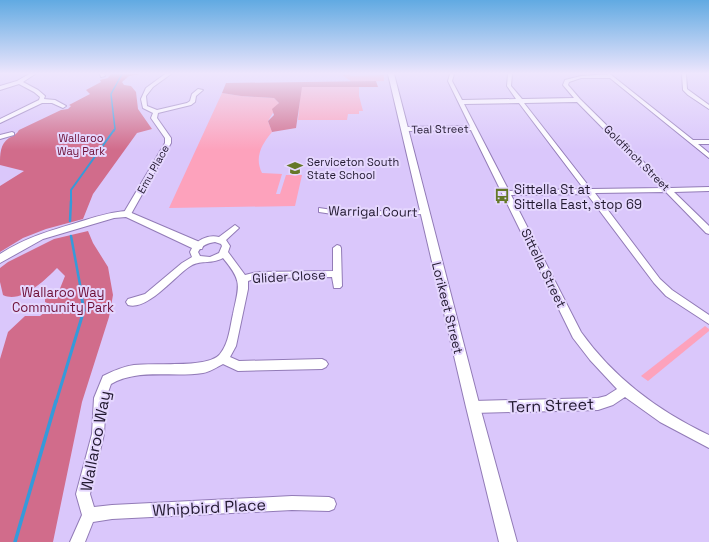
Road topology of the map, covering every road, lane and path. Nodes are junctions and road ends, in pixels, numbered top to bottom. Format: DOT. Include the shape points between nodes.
graph roads {
  1 [pos="144,99"];
  2 [pos="193,99"];
  3 [pos="397,99"];
  4 [pos="460,99"];
  5 [pos="519,99"];
  6 [pos="638,99"];
  7 [pos="698,99"];
  8 [pos="578,100"];
  9 [pos="41,101"];
  10 [pos="461,102"];
  11 [pos="521,102"];
  12 [pos="63,106"];
  13 [pos="709,107"];
  14 [pos="156,112"];
  15 [pos="0,121"];
  16 [pos="474,128"];
  17 [pos="405,129"];
  18 [pos="12,134"];
  19 [pos="0,137"];
  20 [pos="693,142"];
  21 [pos="709,142"];
  22 [pos="709,156"];
  23 [pos="709,189"];
  24 [pos="668,190"];
  25 [pos="590,192"];
  26 [pos="507,193"];
  27 [pos="322,210"];
  28 [pos="425,212"];
  29 [pos="127,214"];
  30 [pos="235,228"];
  31 [pos="709,230"];
  32 [pos="221,240"];
  33 [pos="198,246"];
  34 [pos="337,248"];
  35 [pos="224,253"];
  36 [pos="197,258"];
  37 [pos="0,259"];
  38 [pos="336,274"];
  39 [pos="243,279"];
  40 [pos="337,286"];
  41 [pos="131,302"];
  42 [pos="709,320"];
  43 [pos="223,359"];
  44 [pos="322,364"];
  45 [pos="626,390"];
  46 [pos="472,407"];
  47 [pos="709,442"];
  48 [pos="329,504"];
  49 [pos="89,515"];
  50 [pos="77,542"];
  51 [pos="508,542"];
  1 -- 14 [label="street, Emu Place" via="145,107"];
  2 -- 14 [label="street" via="188,104"];
  3 -- 17 [label="street, Lorikeet Street"];
  4 -- 10 [label="street, Sittella Street"];
  5 -- 11 [label="street"];
  6 -- 20 [label="street"];
  7 -- 13 [label="street"];
  8 -- 11 [label="street"];
  8 -- 24 [label="street, Goldfinch Street"];
  9 -- 12 [label="street" via="53,101"];
  9 -- 15 [label="street"];
  10 -- 11 [label="street"];
  10 -- 16 [label="street, Sittella Street"];
  11 -- 25 [label="street"];
  14 -- 29 [label="street, Emu Place" via="154,118 168,138 168,143"];
  16 -- 17 [label="street, Teal Street"];
  16 -- 26 [label="street, Sittella Street"];
  17 -- 28 [label="street, Lorikeet Street"];
  18 -- 19 [label="street"];
  20 -- 21 [label="street"];
  20 -- 22 [label="street"];
  23 -- 24 [label="street"];
  24 -- 25 [label="street"];
  24 -- 31 [label="street, Goldfinch Street"];
  25 -- 26 [label="street"];
  25 -- 42 [label="street" via="669,294"];
  26 -- 45 [label="street, Sittella Street" via="577,335 600,364"];
  27 -- 28 [label="street, Warrigal Court" via="346,214"];
  28 -- 46 [label="street, Lorikeet Street"];
  29 -- 33 [label="street"];
  29 -- 37 [label="street" via="39,237"];
  30 -- 32 [label="street"];
  32 -- 33 [label="street" via="210,240"];
  32 -- 35 [label="street" via="226,246"];
  33 -- 36 [label="street" via="194,252"];
  34 -- 38 [label="street, Glider Close"];
  35 -- 36 [label="street" via="218,258 205,261"];
  35 -- 39 [label="street"];
  36 -- 41 [label="street" via="148,297"];
  38 -- 39 [label="street, Glider Close" via="257,275"];
  38 -- 40 [label="street, Glider Close"];
  39 -- 43 [label="street" via="231,346"];
  43 -- 44 [label="street" via="238,366"];
  43 -- 49 [label="street, Wallaroo Way" via="204,368 120,372 107,380 100,398 98,434 83,494"];
  45 -- 46 [label="street, Tern Street" via="609,401 598,404"];
  45 -- 47 [label="street, Sittella Street" via="657,415"];
  46 -- 51 [label="street, Lorikeet Street"];
  48 -- 49 [label="street, Whipbird Place" via="269,504"];
  49 -- 50 [label="street"];
}
